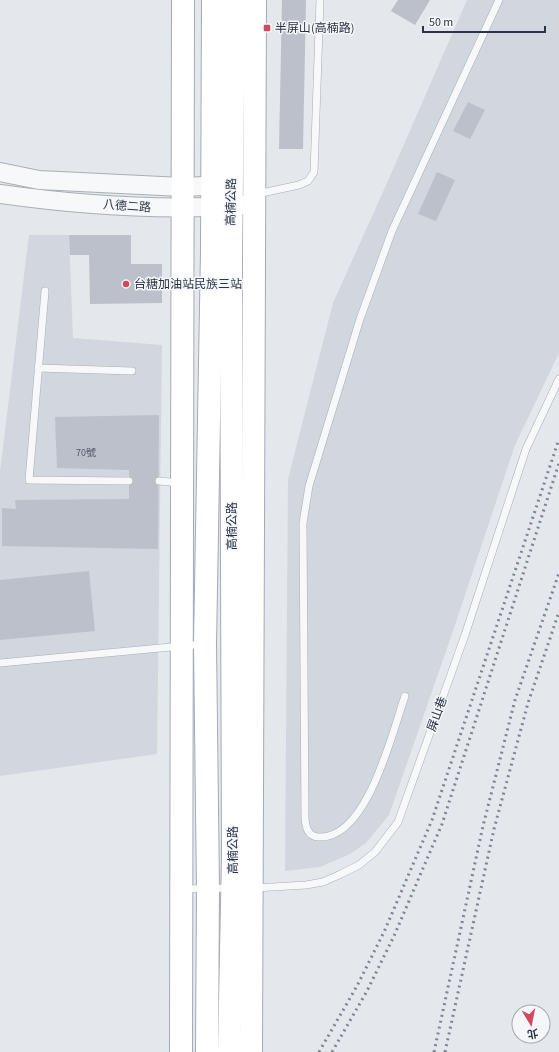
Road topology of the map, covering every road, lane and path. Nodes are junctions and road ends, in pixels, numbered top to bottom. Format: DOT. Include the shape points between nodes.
graph roads {
  1 [pos="183,0"];
  2 [pos="213,0"];
  3 [pos="234,0"];
  4 [pos="256,0"];
  5 [pos="320,0"];
  6 [pos="499,0"];
  7 [pos="0,172"];
  8 [pos="222,185"];
  9 [pos="182,187"];
  10 [pos="0,194"];
  11 [pos="255,194"];
  12 [pos="222,207"];
  13 [pos="183,209"];
  14 [pos="45,291"];
  15 [pos="38,368"];
  16 [pos="132,371"];
  17 [pos="559,379"];
  18 [pos="129,481"];
  19 [pos="159,481"];
  20 [pos="182,483"];
  21 [pos="205,644"];
  22 [pos="181,646"];
  23 [pos="0,663"];
  24 [pos="405,696"];
  25 [pos="242,888"];
  26 [pos="180,889"];
  27 [pos="208,889"];
  28 [pos="181,1052"];
  29 [pos="207,1052"];
  30 [pos="229,1052"];
  31 [pos="251,1052"];
  1 -- 9 [label="main road"];
  2 -- 8 [label="main road, 高楠公路"];
  3 -- 8 [label="main road, 高楠公路"];
  4 -- 11 [label="main road, 高楠公路"];
  5 -- 11 [label="lane" via="314,172 308,181 299,185"];
  6 -- 24 [label="lane" via="392,231 360,319 306,498 303,523 305,820 309,834 321,837 339,832 353,820 365,803"];
  7 -- 9 [label="street, 八德二路" via="39,180"];
  8 -- 9 [label="street, 八德二路"];
  8 -- 11 [label="street, 八德二路"];
  8 -- 12 [label="main road, 高楠公路"];
  9 -- 13 [label="main road"];
  10 -- 13 [label="street, 八德二路" via="45,200"];
  11 -- 12 [label="street, 八德二路"];
  11 -- 25 [label="main road, 高楠公路"];
  12 -- 13 [label="street, 八德二路"];
  12 -- 21 [label="main road, 高楠公路"];
  12 -- 25 [label="main road, 高楠公路"];
  13 -- 20 [label="main road"];
  14 -- 15 [label="lane"];
  15 -- 16 [label="lane"];
  15 -- 18 [label="lane" via="29,480"];
  17 -- 25 [label="lane, 屏山巷" via="526,449 466,635 398,822 375,852 359,865 323,882"];
  19 -- 20 [label="lane"];
  20 -- 22 [label="main road"];
  21 -- 22 [label="lane"];
  21 -- 27 [label="main road, 高楠公路"];
  22 -- 23 [label="lane"];
  22 -- 26 [label="main road"];
  25 -- 27 [label="lane, 屏山巷"];
  25 -- 30 [label="main road, 高楠公路"];
  25 -- 31 [label="main road, 高楠公路"];
  26 -- 27 [label="lane, 屏山巷"];
  26 -- 28 [label="main road"];
  27 -- 29 [label="main road, 高楠公路"];
}
